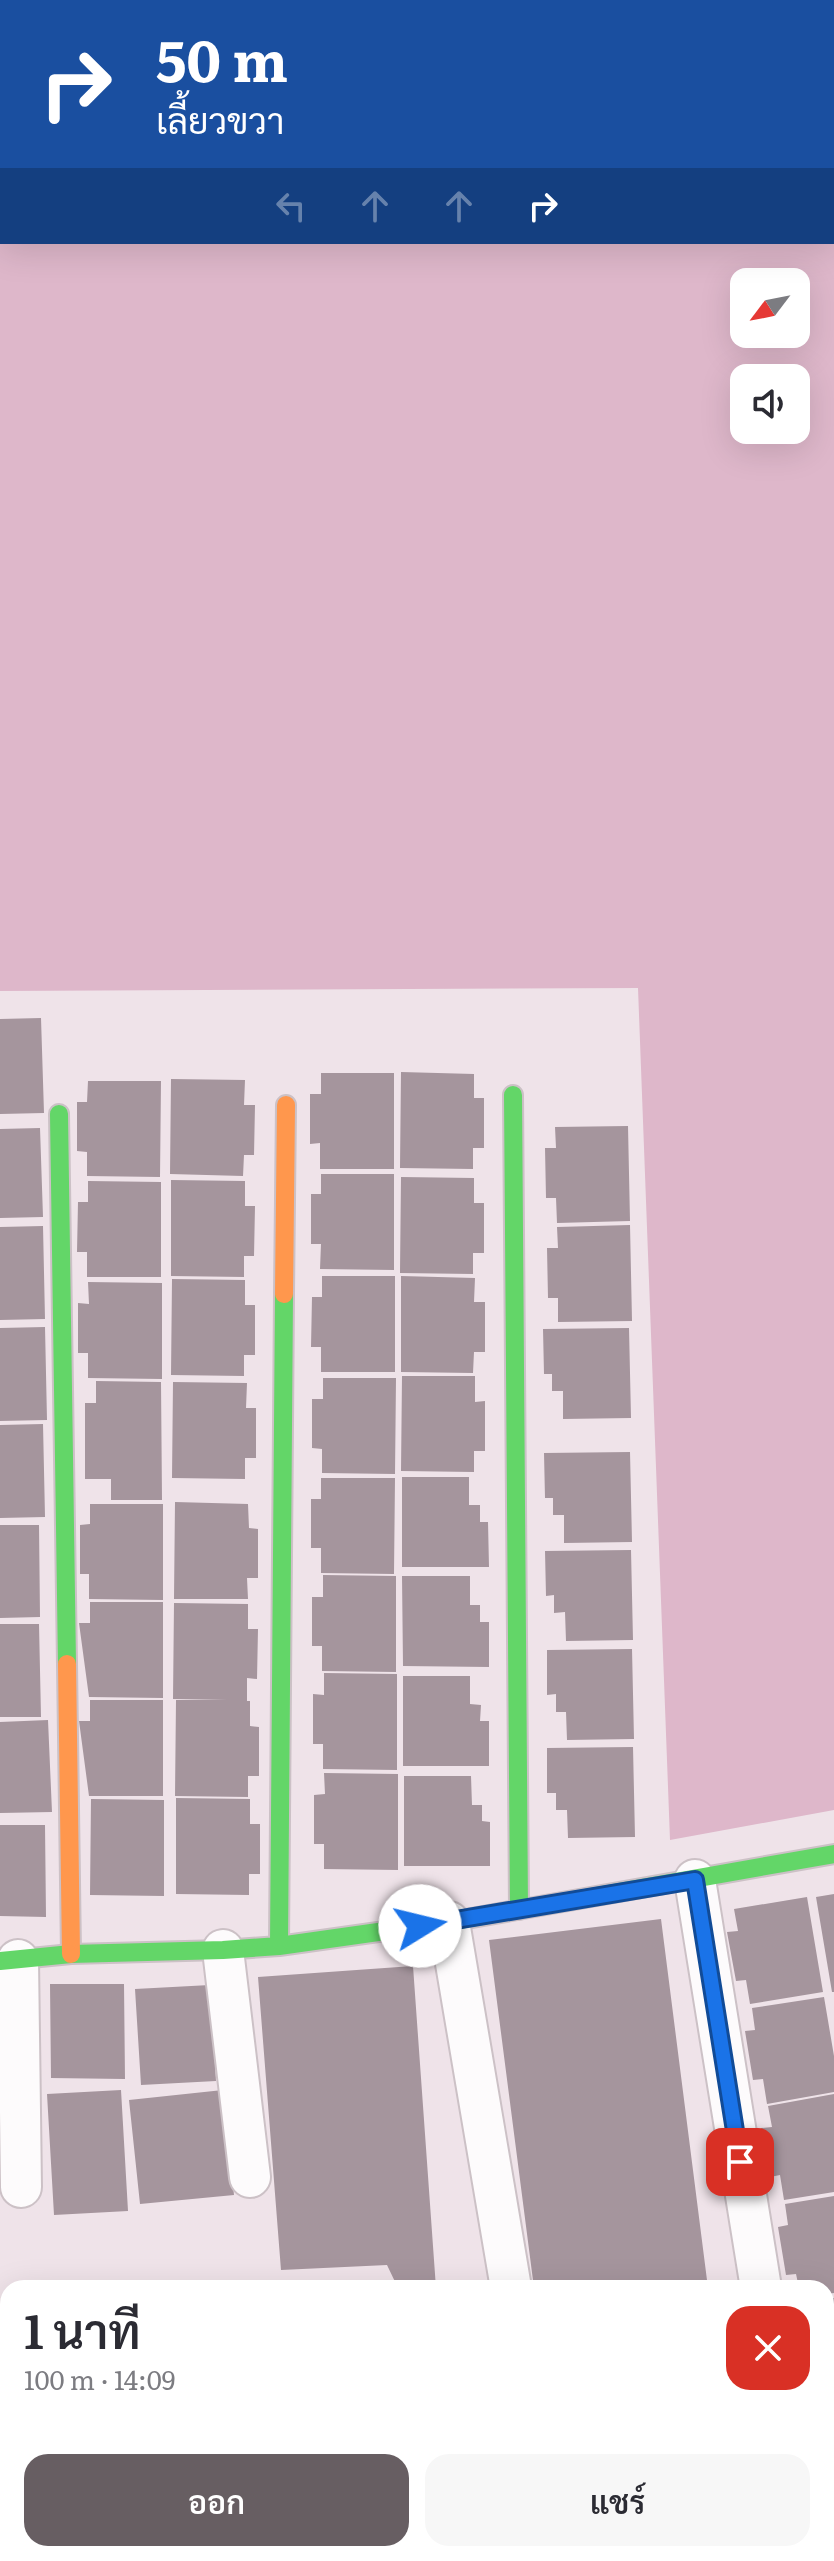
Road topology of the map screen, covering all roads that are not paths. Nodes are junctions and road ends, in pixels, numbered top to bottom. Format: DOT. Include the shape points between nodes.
graph roads {
  1 [pos="513,1095"];
  2 [pos="286,1105"];
  3 [pos="59,1114"];
  4 [pos="834,1854"];
  5 [pos="695,1880"];
  6 [pos="519,1910"];
  7 [pos="449,1922"];
  8 [pos="279,1946"];
  9 [pos="223,1950"];
  10 [pos="71,1954"];
  11 [pos="9,1960"];
  12 [pos="250,2177"];
  13 [pos="21,2187"];
  14 [pos="510,2280"];
  15 [pos="760,2280"];
  1 -- 6 [label="street"];
  2 -- 8 [label="street"];
  3 -- 10 [label="street"];
  4 -- 5 [label="street"];
  5 -- 6 [label="street"];
  5 -- 15 [label="street"];
  6 -- 7 [label="street"];
  7 -- 8 [label="street"];
  7 -- 14 [label="street"];
  8 -- 9 [label="street"];
  9 -- 10 [label="street"];
  9 -- 12 [label="street"];
  10 -- 11 [label="street"];
  11 -- 13 [label="street"];
}
